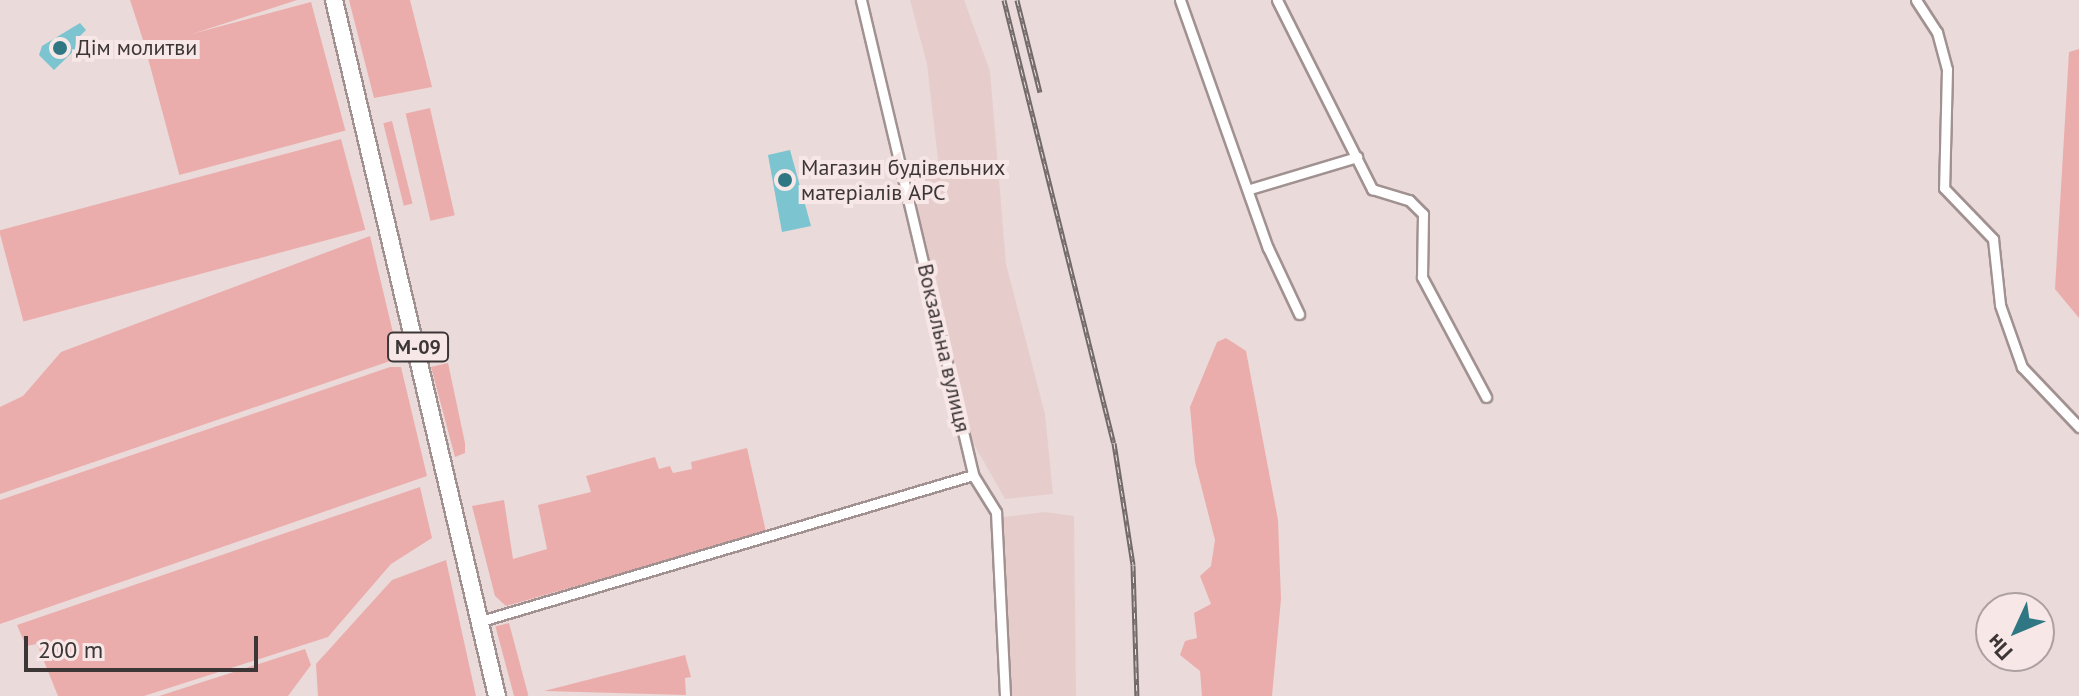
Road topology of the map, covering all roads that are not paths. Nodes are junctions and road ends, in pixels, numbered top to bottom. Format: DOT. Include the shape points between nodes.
graph roads {
  1 [pos="334,0"];
  2 [pos="861,0"];
  3 [pos="1180,0"];
  4 [pos="1277,0"];
  5 [pos="1916,0"];
  6 [pos="1357,157"];
  7 [pos="1250,189"];
  8 [pos="1299,314"];
  9 [pos="1486,397"];
  10 [pos="2079,427"];
  11 [pos="973,475"];
  12 [pos="481,621"];
  13 [pos="497,696"];
  14 [pos="1005,696"];
  1 -- 12 [label="highway, М-09"];
  2 -- 11 [label="street, Вокзальна вулиця"];
  3 -- 7 [label="street"];
  4 -- 6 [label="street"];
  5 -- 10 [label="street" via="1937,32 1947,69 1944,188 1993,239 2000,305 2022,367"];
  6 -- 7 [label="street"];
  6 -- 9 [label="street" via="1372,189 1401,196 1423,214 1422,277"];
  7 -- 8 [label="street"];
  11 -- 12 [label="street"];
  11 -- 14 [label="street, Вокзальна вулиця" via="996,512"];
  12 -- 13 [label="highway, М-09"];
}
